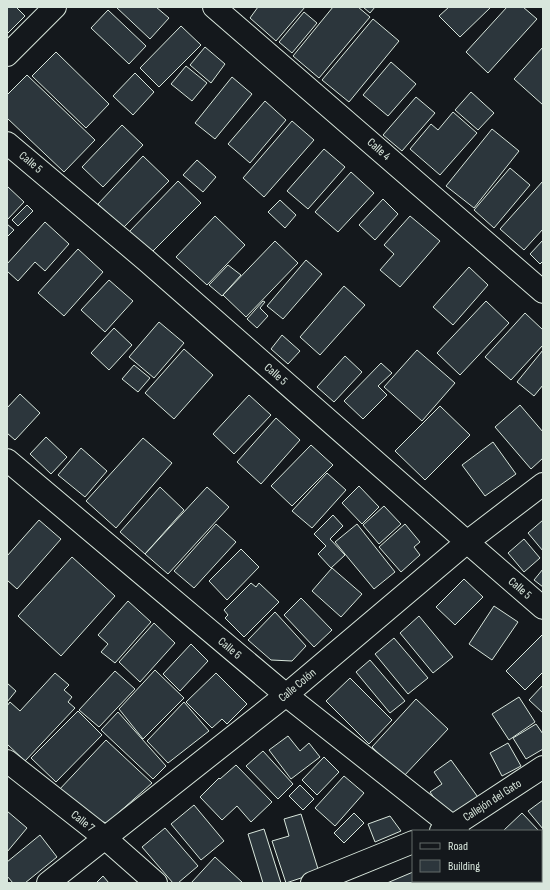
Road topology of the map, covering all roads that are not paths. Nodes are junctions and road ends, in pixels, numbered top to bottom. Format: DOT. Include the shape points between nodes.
graph roads {
  1 [pos="55,7"];
  2 [pos="214,7"];
  3 [pos="7,55"];
  4 [pos="7,142"];
  5 [pos="543,292"];
  6 [pos="7,460"];
  7 [pos="543,484"];
  8 [pos="467,542"];
  9 [pos="543,608"];
  10 [pos="286,695"];
  11 [pos="7,761"];
  12 [pos="543,766"];
  13 [pos="450,829"];
  14 [pos="106,838"];
  15 [pos="412,842"];
  16 [pos="48,883"];
  17 [pos="156,883"];
  18 [pos="312,883"];
  1 -- 3 [label="street"];
  2 -- 5 [label="street, Calle 4"];
  4 -- 8 [label="street, Calle 5" via="147,261"];
  6 -- 10 [label="street, Calle 6"];
  7 -- 8 [label="street, Calle Colón"];
  8 -- 9 [label="street, Calle 5"];
  8 -- 10 [label="street, Calle Colón"];
  10 -- 13 [label="street, Calle 6"];
  10 -- 14 [label="street, Calle Colón"];
  11 -- 14 [label="street, Calle 7"];
  12 -- 13 [label="street, Callejón del Gato"];
  14 -- 16 [label="street, Calle Colón"];
  14 -- 17 [label="street, Calle 7"];
  15 -- 18 [label="street"];
}
